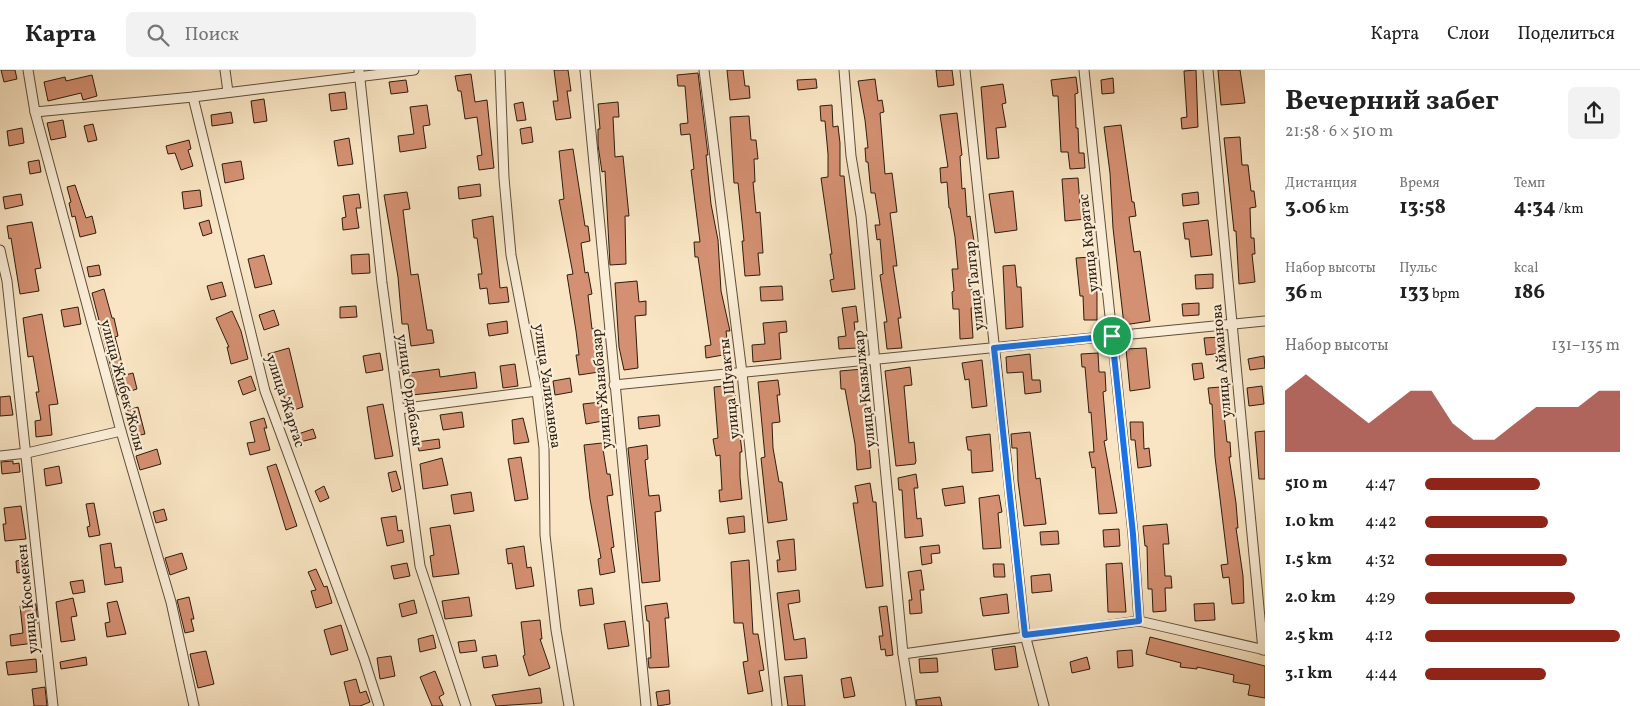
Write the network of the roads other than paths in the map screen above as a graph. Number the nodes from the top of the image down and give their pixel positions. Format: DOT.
graph roads {
  1 [pos="28,70"];
  2 [pos="225,70"];
  3 [pos="414,70"];
  4 [pos="500,70"];
  5 [pos="585,70"];
  6 [pos="704,70"];
  7 [pos="844,70"];
  8 [pos="965,70"];
  9 [pos="1084,70"];
  10 [pos="1208,70"];
  11 [pos="360,73"];
  12 [pos="228,92"];
  13 [pos="193,97"];
  14 [pos="35,112"];
  15 [pos="0,250"];
  16 [pos="1265,321"];
  17 [pos="1232,324"];
  18 [pos="1112,336"];
  19 [pos="994,348"];
  20 [pos="876,359"];
  21 [pos="742,373"];
  22 [pos="614,385"];
  23 [pos="537,391"];
  24 [pos="399,409"];
  25 [pos="121,431"];
  26 [pos="27,453"];
  27 [pos="0,456"];
  28 [pos="1139,621"];
  29 [pos="1025,635"];
  30 [pos="1264,650"];
  31 [pos="903,654"];
  32 [pos="53,706"];
  33 [pos="194,706"];
  34 [pos="379,706"];
  35 [pos="466,706"];
  36 [pos="569,706"];
  37 [pos="646,706"];
  38 [pos="778,706"];
  39 [pos="911,706"];
  40 [pos="1044,706"];
  1 -- 14 [label="street, улица Жибек Жолы"];
  2 -- 12 [label="street"];
  3 -- 11 [label="street"];
  4 -- 23 [label="street, улица Уалиханова"];
  5 -- 22 [label="street, улица Жанабазар"];
  6 -- 21 [label="street, улица Шуакты"];
  7 -- 20 [label="street, улица Кызылжар"];
  8 -- 19 [label="street, улица Талгар"];
  9 -- 18 [label="street, улица Каратас"];
  10 -- 17 [label="street, улица Айманова"];
  11 -- 12 [label="street"];
  11 -- 24 [label="street, улица Ордабасы"];
  12 -- 13 [label="street"];
  13 -- 14 [label="street"];
  13 -- 34 [label="street, улица Жартас"];
  14 -- 25 [label="street, улица Жибек Жолы"];
  15 -- 26 [label="street, улица Космекен"];
  16 -- 17 [label="street"];
  17 -- 18 [label="street"];
  17 -- 30 [label="street, улица Айманова"];
  18 -- 19 [label="street"];
  18 -- 28 [label="street, улица Каратас"];
  19 -- 20 [label="street"];
  19 -- 29 [label="street, улица Талгар"];
  20 -- 21 [label="street"];
  20 -- 31 [label="street, улица Кызылжар"];
  21 -- 22 [label="street"];
  21 -- 38 [label="street, улица Шуакты"];
  22 -- 37 [label="street, улица Жанабазар"];
  23 -- 24 [label="street"];
  23 -- 36 [label="street, улица Уалиханова"];
  24 -- 35 [label="street, улица Ордабасы"];
  25 -- 26 [label="street"];
  25 -- 33 [label="street, улица Жибек Жолы"];
  26 -- 27 [label="street"];
  26 -- 32 [label="street, улица Космекен"];
  28 -- 29 [label="street"];
  28 -- 30 [label="street"];
  29 -- 31 [label="street"];
  29 -- 40 [label="street, улица Талгар"];
  31 -- 39 [label="street, улица Кызылжар"];
}
